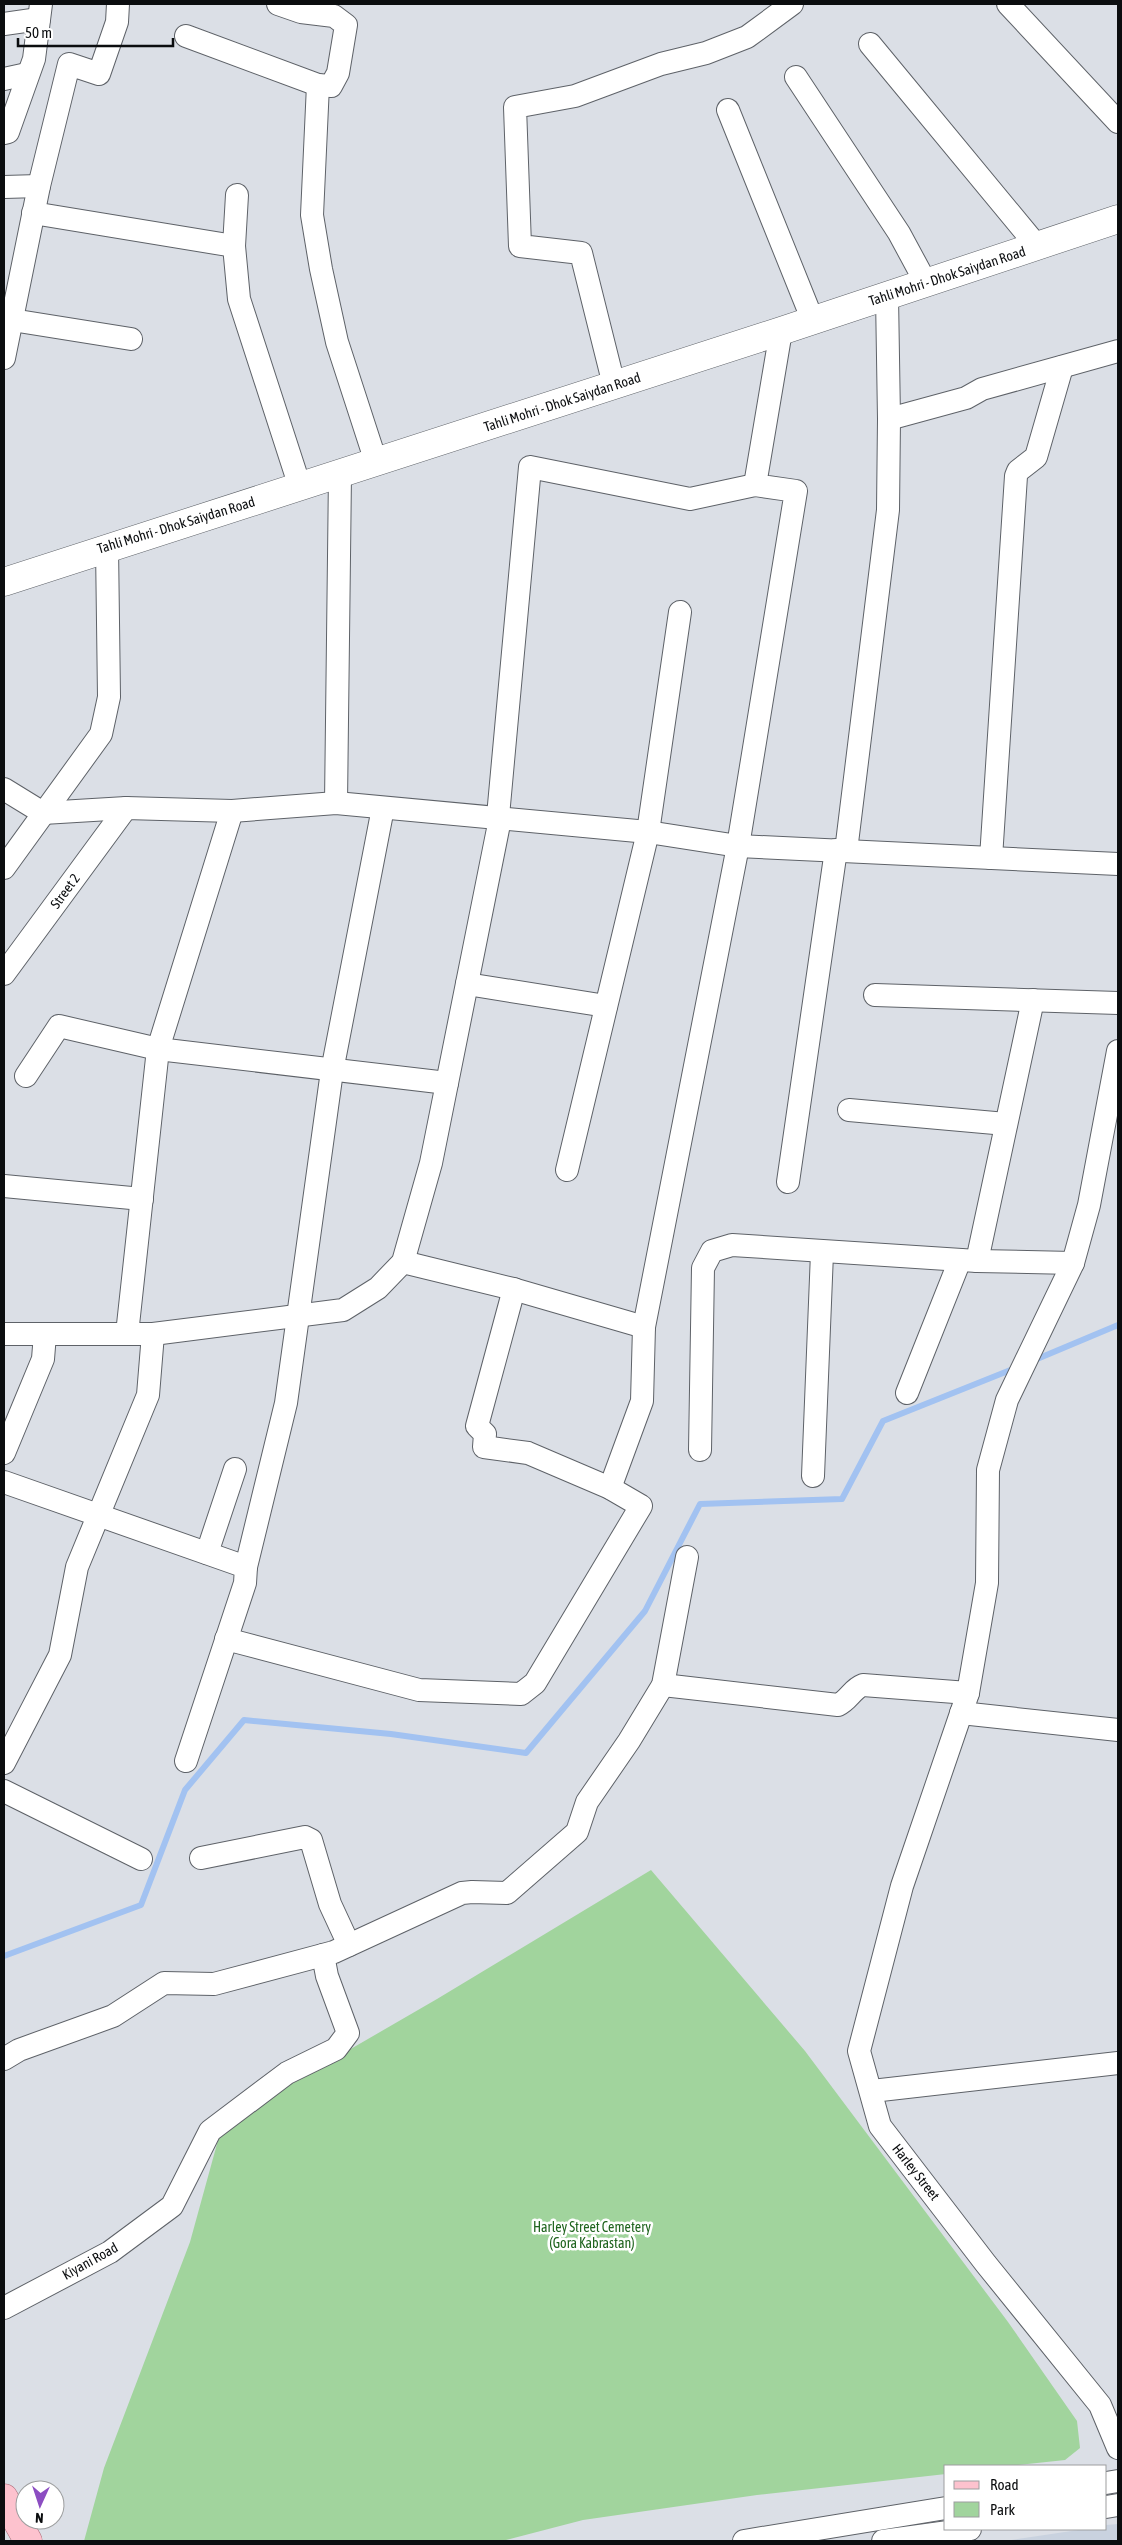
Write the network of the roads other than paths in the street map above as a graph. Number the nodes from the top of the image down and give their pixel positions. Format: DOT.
graph roads {
  1 [pos="118,4"];
  2 [pos="278,4"];
  3 [pos="792,4"];
  4 [pos="1008,4"];
  5 [pos="40,11"];
  6 [pos="4,24"];
  7 [pos="186,36"];
  8 [pos="870,44"];
  9 [pos="27,74"];
  10 [pos="796,77"];
  11 [pos="4,79"];
  12 [pos="318,85"];
  13 [pos="728,110"];
  14 [pos="1118,122"];
  15 [pos="4,133"];
  16 [pos="39,186"];
  17 [pos="4,187"];
  18 [pos="237,195"];
  19 [pos="33,213"];
  20 [pos="1118,219"];
  21 [pos="234,246"];
  22 [pos="1037,246"];
  23 [pos="926,283"];
  24 [pos="887,296"];
  25 [pos="12,320"];
  26 [pos="813,321"];
  27 [pos="781,331"];
  28 [pos="131,338"];
  29 [pos="1118,351"];
  30 [pos="4,358"];
  31 [pos="1062,367"];
  32 [pos="614,386"];
  33 [pos="890,419"];
  34 [pos="376,462"];
  35 [pos="340,474"];
  36 [pos="754,485"];
  37 [pos="300,486"];
  38 [pos="107,547"];
  39 [pos="4,582"];
  40 [pos="680,612"];
  41 [pos="4,789"];
  42 [pos="336,803"];
  43 [pos="126,808"];
  44 [pos="383,808"];
  45 [pos="232,811"];
  46 [pos="43,813"];
  47 [pos="500,819"];
  48 [pos="648,832"];
  49 [pos="738,846"];
  50 [pos="841,851"];
  51 [pos="991,858"];
  52 [pos="1118,864"];
  53 [pos="4,868"];
  54 [pos="4,974"];
  55 [pos="467,984"];
  56 [pos="875,995"];
  57 [pos="1032,1000"];
  58 [pos="1118,1003"];
  59 [pos="606,1006"];
  60 [pos="158,1049"];
  61 [pos="1118,1051"];
  62 [pos="332,1071"];
  63 [pos="26,1076"];
  64 [pos="447,1083"];
  65 [pos="849,1110"];
  66 [pos="1006,1124"];
  67 [pos="567,1170"];
  68 [pos="788,1182"];
  69 [pos="4,1186"];
  70 [pos="142,1199"];
  71 [pos="822,1253"];
  72 [pos="969,1260"];
  73 [pos="403,1262"];
  74 [pos="1073,1263"];
  75 [pos="514,1289"];
  76 [pos="298,1315"];
  77 [pos="644,1327"];
  78 [pos="4,1334"];
  79 [pos="45,1334"];
  80 [pos="127,1334"];
  81 [pos="153,1334"];
  82 [pos="907,1393"];
  83 [pos="700,1450"];
  84 [pos="4,1453"];
  85 [pos="235,1469"];
  86 [pos="813,1476"];
  87 [pos="4,1482"];
  88 [pos="610,1488"];
  89 [pos="98,1516"];
  90 [pos="207,1553"];
  91 [pos="687,1557"];
  92 [pos="246,1567"];
  93 [pos="226,1639"];
  94 [pos="663,1685"];
  95 [pos="964,1703"];
  96 [pos="1118,1730"];
  97 [pos="186,1761"];
  98 [pos="4,1764"];
  99 [pos="4,1791"];
  100 [pos="202,1858"];
  101 [pos="141,1859"];
  102 [pos="349,1945"];
  103 [pos="323,1954"];
  104 [pos="4,2059"];
  105 [pos="1118,2063"];
  106 [pos="872,2091"];
  107 [pos="4,2308"];
  108 [pos="1118,2448"];
  109 [pos="4,2498"];
  110 [pos="944,2508"];
  111 [pos="963,2530"];
  112 [pos="28,2541"];
  113 [pos="744,2541"];
  114 [pos="883,2541"];
  1 -- 16 [label="street"];
  2 -- 12 [label="street"];
  3 -- 32 [label="street"];
  4 -- 14 [label="street"];
  5 -- 6 [label="street"];
  5 -- 9 [label="street"];
  7 -- 12 [label="street"];
  8 -- 22 [label="street"];
  9 -- 11 [label="street"];
  9 -- 15 [label="street"];
  10 -- 23 [label="street"];
  12 -- 34 [label="street"];
  13 -- 26 [label="street"];
  16 -- 17 [label="street"];
  16 -- 19 [label="street"];
  18 -- 21 [label="street"];
  19 -- 21 [label="street"];
  19 -- 25 [label="street"];
  20 -- 22 [label="street, Tahli Mohri - Dhok Saiydan Road"];
  21 -- 37 [label="street"];
  22 -- 23 [label="street, Tahli Mohri - Dhok Saiydan Road"];
  23 -- 24 [label="street, Tahli Mohri - Dhok Saiydan Road"];
  24 -- 26 [label="street, Tahli Mohri - Dhok Saiydan Road"];
  24 -- 33 [label="street"];
  25 -- 28 [label="street"];
  25 -- 30 [label="street"];
  26 -- 27 [label="street, Tahli Mohri - Dhok Saiydan Road"];
  27 -- 32 [label="street, Tahli Mohri - Dhok Saiydan Road"];
  27 -- 36 [label="street"];
  29 -- 31 [label="street"];
  31 -- 33 [label="street"];
  31 -- 51 [label="street"];
  32 -- 34 [label="street, Tahli Mohri - Dhok Saiydan Road"];
  33 -- 50 [label="street"];
  34 -- 35 [label="street, Tahli Mohri - Dhok Saiydan Road"];
  35 -- 37 [label="street, Tahli Mohri - Dhok Saiydan Road"];
  35 -- 42 [label="street"];
  36 -- 47 [label="street"];
  36 -- 49 [label="street"];
  37 -- 38 [label="street, Tahli Mohri - Dhok Saiydan Road"];
  38 -- 39 [label="street, Tahli Mohri - Dhok Saiydan Road"];
  38 -- 46 [label="street"];
  40 -- 48 [label="street"];
  41 -- 46 [label="street"];
  42 -- 44 [label="street"];
  42 -- 45 [label="street"];
  43 -- 45 [label="street"];
  43 -- 46 [label="street"];
  43 -- 54 [label="street, Street 2"];
  44 -- 47 [label="street"];
  44 -- 62 [label="street"];
  45 -- 60 [label="street"];
  46 -- 53 [label="street"];
  47 -- 48 [label="street"];
  47 -- 55 [label="street"];
  48 -- 49 [label="street"];
  48 -- 59 [label="street"];
  49 -- 50 [label="street"];
  49 -- 77 [label="street"];
  50 -- 51 [label="street"];
  50 -- 68 [label="street"];
  51 -- 52 [label="street"];
  55 -- 59 [label="street"];
  55 -- 64 [label="street"];
  56 -- 57 [label="street"];
  57 -- 58 [label="street"];
  57 -- 66 [label="street"];
  59 -- 67 [label="street"];
  60 -- 62 [label="street"];
  60 -- 63 [label="street"];
  60 -- 70 [label="street"];
  61 -- 74 [label="street, Harley Street"];
  62 -- 64 [label="street"];
  62 -- 76 [label="street"];
  64 -- 73 [label="street"];
  65 -- 66 [label="street"];
  66 -- 72 [label="street"];
  69 -- 70 [label="street"];
  70 -- 80 [label="street"];
  71 -- 72 [label="street"];
  71 -- 83 [label="street"];
  71 -- 86 [label="street"];
  72 -- 74 [label="street"];
  72 -- 82 [label="street"];
  73 -- 75 [label="street"];
  73 -- 76 [label="street"];
  74 -- 95 [label="street, Harley Street"];
  75 -- 77 [label="street"];
  75 -- 88 [label="street"];
  76 -- 81 [label="street"];
  76 -- 92 [label="street"];
  77 -- 88 [label="street"];
  78 -- 79 [label="street"];
  79 -- 80 [label="street"];
  79 -- 84 [label="street"];
  80 -- 81 [label="street"];
  81 -- 89 [label="street"];
  85 -- 90 [label="street"];
  87 -- 89 [label="street"];
  88 -- 93 [label="street"];
  89 -- 90 [label="street"];
  89 -- 98 [label="street"];
  90 -- 92 [label="street"];
  91 -- 94 [label="street"];
  92 -- 93 [label="street"];
  93 -- 97 [label="street"];
  94 -- 95 [label="street"];
  94 -- 102 [label="street"];
  95 -- 96 [label="street"];
  95 -- 106 [label="street, Harley Street"];
  99 -- 101 [label="street"];
  100 -- 102 [label="street"];
  102 -- 103 [label="street"];
  103 -- 104 [label="street"];
  103 -- 107 [label="street, Kiyani Road"];
  105 -- 106 [label="street"];
  106 -- 108 [label="street, Harley Street"];
  109 -- 112 [label="main road"];
  110 -- 113 [label="street"];
  111 -- 114 [label="street"];
}
